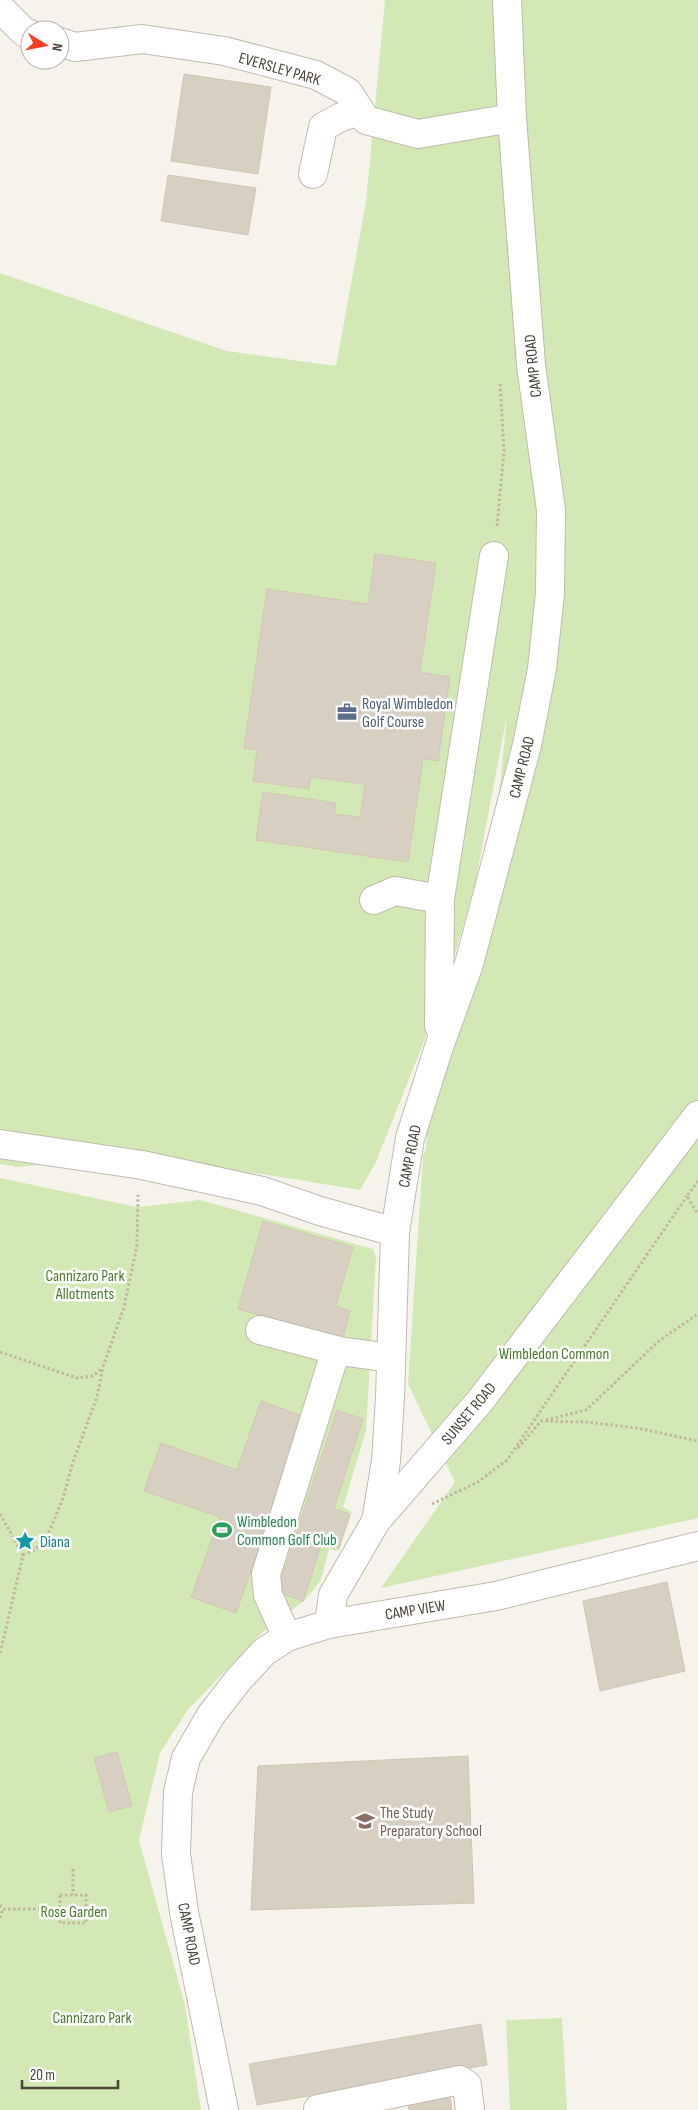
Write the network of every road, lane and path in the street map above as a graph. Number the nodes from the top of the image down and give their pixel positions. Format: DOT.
graph roads {
  1 [pos="507,0"];
  2 [pos="0,8"];
  3 [pos="20,28"];
  4 [pos="70,45"];
  5 [pos="360,111"];
  6 [pos="512,118"];
  7 [pos="313,174"];
  8 [pos="494,556"];
  9 [pos="440,899"];
  10 [pos="374,900"];
  11 [pos="438,1048"];
  12 [pos="698,1115"];
  13 [pos="0,1144"];
  14 [pos="142,1165"];
  15 [pos="698,1181"];
  16 [pos="687,1196"];
  17 [pos="698,1214"];
  18 [pos="395,1232"];
  19 [pos="698,1314"];
  20 [pos="260,1330"];
  21 [pos="336,1350"];
  22 [pos="0,1352"];
  23 [pos="391,1358"];
  24 [pos="103,1367"];
  25 [pos="541,1422"];
  26 [pos="698,1441"];
  27 [pos="507,1460"];
  28 [pos="0,1514"];
  29 [pos="380,1516"];
  30 [pos="698,1546"];
  31 [pos="22,1555"];
  32 [pos="329,1624"];
  33 [pos="287,1637"];
  34 [pos="0,1654"];
  35 [pos="186,1758"];
  36 [pos="73,1869"];
  37 [pos="73,1895"];
  38 [pos="0,1905"];
  39 [pos="60,1909"];
  40 [pos="3,1910"];
  41 [pos="0,1918"];
  42 [pos="318,2109"];
  43 [pos="224,2110"];
  44 [pos="470,2110"];
  1 -- 6 [label="street, CAMP ROAD"];
  2 -- 3 [label="street"];
  4 -- 5 [label="street, EVERSLEY PARK"];
  5 -- 6 [label="street, EVERSLEY PARK"];
  5 -- 7 [label="street"];
  6 -- 11 [label="street, CAMP ROAD"];
  8 -- 9 [label="street"];
  9 -- 10 [label="street"];
  9 -- 11 [label="street"];
  11 -- 18 [label="street, CAMP ROAD"];
  12 -- 29 [label="street, SUNSET ROAD"];
  13 -- 14 [label="street"];
  14 -- 18 [label="street"];
  14 -- 24 [label="path"];
  15 -- 16 [label="path"];
  16 -- 17 [label="path"];
  16 -- 27 [label="path"];
  18 -- 23 [label="street, CAMP ROAD"];
  19 -- 25 [label="path"];
  20 -- 21 [label="street"];
  21 -- 23 [label="street"];
  21 -- 33 [label="street"];
  22 -- 24 [label="path"];
  23 -- 29 [label="street, CAMP ROAD"];
  24 -- 31 [label="path"];
  25 -- 26 [label="path"];
  25 -- 27 [label="path"];
  27 -- 29 [label="path"];
  28 -- 31 [label="path"];
  29 -- 32 [label="street, SUNSET ROAD"];
  30 -- 32 [label="street, CAMP VIEW"];
  31 -- 34 [label="path"];
  32 -- 33 [label="street, CAMP VIEW"];
  33 -- 35 [label="street, CAMP VIEW"];
  35 -- 43 [label="street, CAMP ROAD"];
  36 -- 37 [label="path"];
  37 -- 39 [label="path"];
  37 -- 39 [label="path"];
  38 -- 40 [label="path"];
  39 -- 40 [label="path"];
  40 -- 41 [label="path"];
  42 -- 44 [label="street"];
}
